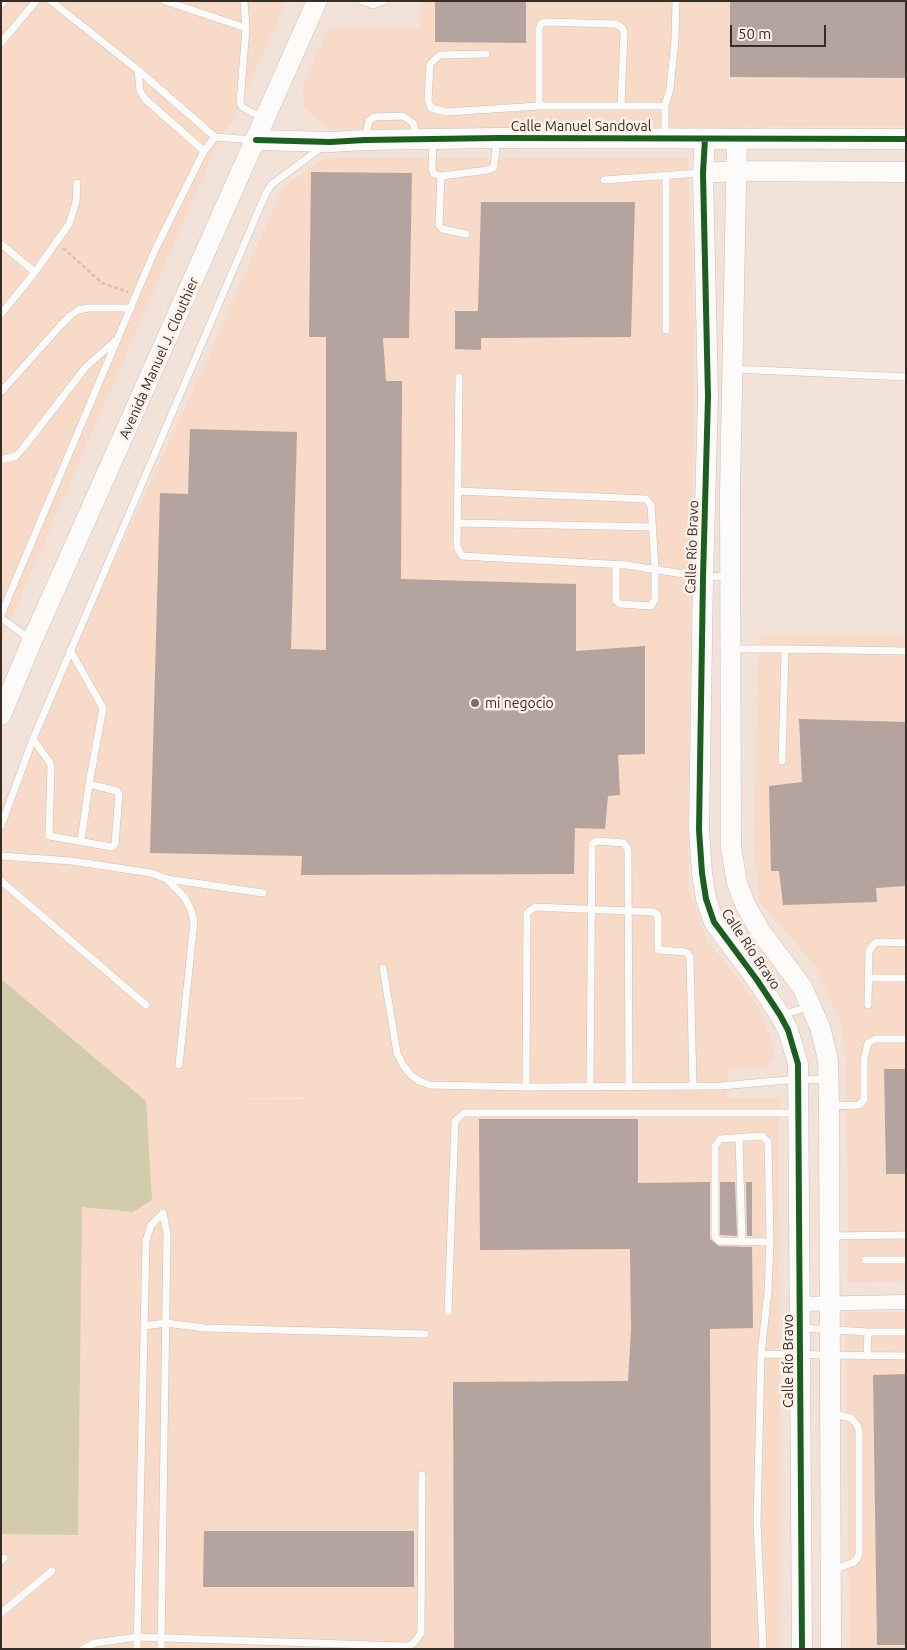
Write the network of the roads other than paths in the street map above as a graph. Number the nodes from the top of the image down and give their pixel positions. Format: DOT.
graph roads {
  1 [pos="4,1"];
  2 [pos="36,1"];
  3 [pos="51,1"];
  4 [pos="165,1"];
  5 [pos="244,1"];
  6 [pos="317,1"];
  7 [pos="362,1"];
  8 [pos="384,1"];
  9 [pos="676,1"];
  10 [pos="1,5"];
  11 [pos="246,28"];
  12 [pos="1,43"];
  13 [pos="486,54"];
  14 [pos="138,70"];
  15 [pos="539,106"];
  16 [pos="621,106"];
  17 [pos="665,106"];
  18 [pos="264,118"];
  19 [pos="215,137"];
  20 [pos="497,138"];
  21 [pos="665,138"];
  22 [pos="425,139"];
  23 [pos="705,139"];
  24 [pos="737,139"];
  25 [pos="906,139"];
  26 [pos="256,140"];
  27 [pos="330,142"];
  28 [pos="204,151"];
  29 [pos="736,171"];
  30 [pos="906,172"];
  31 [pos="703,173"];
  32 [pos="441,176"];
  33 [pos="666,176"];
  34 [pos="604,180"];
  35 [pos="77,183"];
  36 [pos="466,234"];
  37 [pos="1,244"];
  38 [pos="35,272"];
  39 [pos="131,308"];
  40 [pos="1,314"];
  41 [pos="666,330"];
  42 [pos="117,339"];
  43 [pos="732,369"];
  44 [pos="458,377"];
  45 [pos="906,377"];
  46 [pos="1,392"];
  47 [pos="1,460"];
  48 [pos="458,490"];
  49 [pos="706,491"];
  50 [pos="730,491"];
  51 [pos="458,523"];
  52 [pos="652,528"];
  53 [pos="616,565"];
  54 [pos="655,569"];
  55 [pos="730,576"];
  56 [pos="703,577"];
  57 [pos="1,616"];
  58 [pos="32,641"];
  59 [pos="730,648"];
  60 [pos="786,649"];
  61 [pos="70,650"];
  62 [pos="906,651"];
  63 [pos="1,715"];
  64 [pos="33,739"];
  65 [pos="782,761"];
  66 [pos="89,784"];
  67 [pos="1,826"];
  68 [pos="81,841"];
  69 [pos="1,856"];
  70 [pos="167,879"];
  71 [pos="1,881"];
  72 [pos="263,893"];
  73 [pos="591,910"];
  74 [pos="629,912"];
  75 [pos="906,943"];
  76 [pos="383,968"];
  77 [pos="868,978"];
  78 [pos="906,978"];
  79 [pos="146,1005"];
  80 [pos="868,1005"];
  81 [pos="811,1006"];
  82 [pos="780,1015"];
  83 [pos="906,1039"];
  84 [pos="179,1065"];
  85 [pos="799,1079"];
  86 [pos="829,1080"];
  87 [pos="693,1086"];
  88 [pos="526,1087"];
  89 [pos="590,1087"];
  90 [pos="629,1087"];
  91 [pos="829,1106"];
  92 [pos="799,1113"];
  93 [pos="738,1138"];
  94 [pos="906,1235"];
  95 [pos="830,1236"];
  96 [pos="742,1242"];
  97 [pos="770,1242"];
  98 [pos="865,1260"];
  99 [pos="906,1260"];
  100 [pos="906,1302"];
  101 [pos="830,1303"];
  102 [pos="800,1304"];
  103 [pos="448,1312"];
  104 [pos="166,1324"];
  105 [pos="144,1326"];
  106 [pos="800,1328"];
  107 [pos="830,1329"];
  108 [pos="868,1332"];
  109 [pos="906,1332"];
  110 [pos="425,1334"];
  111 [pos="761,1354"];
  112 [pos="800,1354"];
  113 [pos="830,1356"];
  114 [pos="867,1356"];
  115 [pos="906,1356"];
  116 [pos="830,1414"];
  117 [pos="422,1474"];
  118 [pos="52,1571"];
  119 [pos="831,1571"];
  120 [pos="1,1613"];
  121 [pos="137,1637"];
  122 [pos="162,1638"];
  123 [pos="83,1649"];
  124 [pos="137,1649"];
  125 [pos="161,1649"];
  126 [pos="763,1649"];
  127 [pos="802,1649"];
  128 [pos="831,1649"];
  1 -- 10 [label="lane"];
  2 -- 12 [label="lane"];
  3 -- 14 [label="lane"];
  4 -- 11 [label="lane"];
  5 -- 11 [label="lane"];
  6 -- 18 [label="street, Avenida Manuel J. Clouthier"];
  7 -- 8 [label="lane"];
  9 -- 17 [label="lane"];
  11 -- 18 [label="lane"];
  13 -- 15 [label="lane"];
  14 -- 19 [label="lane"];
  14 -- 28 [label="lane"];
  15 -- 16 [label="lane"];
  15 -- 16 [label="lane"];
  16 -- 17 [label="lane"];
  17 -- 21 [label="lane"];
  18 -- 26 [label="street, Avenida Manuel J. Clouthier"];
  19 -- 26 [label="lane"];
  19 -- 28 [label="lane"];
  20 -- 21 [label="street, Calle Manuel Sandoval"];
  20 -- 22 [label="street, Calle Manuel Sandoval"];
  20 -- 32 [label="lane"];
  21 -- 23 [label="street, Calle Manuel Sandoval"];
  22 -- 27 [label="street, Calle Manuel Sandoval"];
  22 -- 32 [label="lane"];
  23 -- 24 [label="street, Calle Manuel Sandoval"];
  23 -- 31 [label="street, Calle Río Bravo"];
  24 -- 25 [label="street, Calle Manuel Sandoval"];
  24 -- 29 [label="street, Calle Río Bravo"];
  26 -- 27 [label="street, Calle Manuel Sandoval"];
  26 -- 58 [label="street, Avenida Manuel J. Clouthier"];
  27 -- 61 [label="lane"];
  28 -- 39 [label="lane"];
  29 -- 30 [label="street"];
  29 -- 31 [label="street"];
  29 -- 43 [label="street, Calle Río Bravo"];
  31 -- 33 [label="lane"];
  31 -- 49 [label="street, Calle Río Bravo"];
  32 -- 36 [label="lane"];
  33 -- 34 [label="lane"];
  33 -- 41 [label="lane"];
  35 -- 38 [label="lane"];
  37 -- 38 [label="lane"];
  38 -- 40 [label="lane"];
  39 -- 42 [label="lane"];
  39 -- 46 [label="lane"];
  42 -- 47 [label="lane"];
  42 -- 57 [label="lane"];
  43 -- 45 [label="lane"];
  43 -- 50 [label="street, Calle Río Bravo"];
  44 -- 48 [label="lane"];
  48 -- 51 [label="lane"];
  48 -- 52 [label="lane"];
  49 -- 50 [label="street"];
  49 -- 56 [label="street, Calle Río Bravo"];
  50 -- 55 [label="street, Calle Río Bravo"];
  51 -- 52 [label="lane"];
  51 -- 53 [label="lane"];
  52 -- 54 [label="lane"];
  53 -- 54 [label="lane"];
  53 -- 54 [label="lane"];
  54 -- 56 [label="lane"];
  55 -- 56 [label="lane"];
  55 -- 59 [label="street, Calle Río Bravo"];
  56 -- 82 [label="street, Calle Río Bravo"];
  57 -- 58 [label="lane"];
  58 -- 63 [label="street, Avenida Manuel J. Clouthier"];
  59 -- 60 [label="lane"];
  59 -- 81 [label="street, Calle Río Bravo"];
  60 -- 62 [label="lane"];
  60 -- 65 [label="lane"];
  61 -- 64 [label="lane"];
  61 -- 66 [label="lane"];
  64 -- 67 [label="lane"];
  64 -- 68 [label="lane"];
  66 -- 68 [label="lane"];
  66 -- 68 [label="lane"];
  69 -- 70 [label="lane"];
  70 -- 72 [label="lane"];
  70 -- 84 [label="lane"];
  71 -- 79 [label="lane"];
  73 -- 74 [label="lane"];
  73 -- 74 [label="lane"];
  73 -- 88 [label="lane"];
  73 -- 89 [label="lane"];
  74 -- 87 [label="lane"];
  74 -- 90 [label="lane"];
  75 -- 77 [label="lane"];
  76 -- 88 [label="lane"];
  77 -- 78 [label="lane"];
  77 -- 80 [label="lane"];
  81 -- 82 [label="lane"];
  81 -- 86 [label="street, Calle Río Bravo"];
  82 -- 85 [label="street, Calle Río Bravo"];
  83 -- 91 [label="lane"];
  85 -- 86 [label="lane"];
  85 -- 87 [label="lane"];
  85 -- 92 [label="street, Calle Río Bravo"];
  86 -- 91 [label="street, Calle Río Bravo"];
  87 -- 90 [label="lane"];
  88 -- 89 [label="lane"];
  89 -- 90 [label="lane"];
  91 -- 95 [label="street, Calle Río Bravo"];
  92 -- 102 [label="street, Calle Río Bravo"];
  92 -- 103 [label="lane"];
  93 -- 96 [label="lane"];
  93 -- 96 [label="lane"];
  93 -- 97 [label="lane"];
  94 -- 95 [label="lane"];
  95 -- 101 [label="street, Calle Río Bravo"];
  96 -- 97 [label="lane"];
  97 -- 111 [label="lane"];
  98 -- 99 [label="lane"];
  100 -- 101 [label="street"];
  101 -- 102 [label="street"];
  101 -- 107 [label="street, Calle Río Bravo"];
  102 -- 106 [label="street, Calle Río Bravo"];
  104 -- 105 [label="lane"];
  104 -- 105 [label="lane"];
  104 -- 110 [label="lane"];
  104 -- 122 [label="lane"];
  105 -- 121 [label="lane"];
  106 -- 107 [label="lane"];
  106 -- 112 [label="street, Calle Río Bravo"];
  107 -- 108 [label="lane"];
  107 -- 113 [label="street, Calle Río Bravo"];
  108 -- 109 [label="lane"];
  108 -- 114 [label="lane"];
  111 -- 112 [label="lane"];
  111 -- 126 [label="lane"];
  112 -- 113 [label="lane"];
  112 -- 127 [label="street, Calle Río Bravo"];
  113 -- 114 [label="lane"];
  113 -- 116 [label="street, Calle Río Bravo"];
  114 -- 115 [label="lane"];
  116 -- 119 [label="street, Calle Río Bravo"];
  116 -- 119 [label="lane"];
  117 -- 122 [label="lane"];
  118 -- 120 [label="lane"];
  119 -- 128 [label="street, Calle Río Bravo"];
  121 -- 122 [label="lane"];
  121 -- 123 [label="lane"];
  121 -- 124 [label="lane"];
  122 -- 125 [label="lane"];
}
